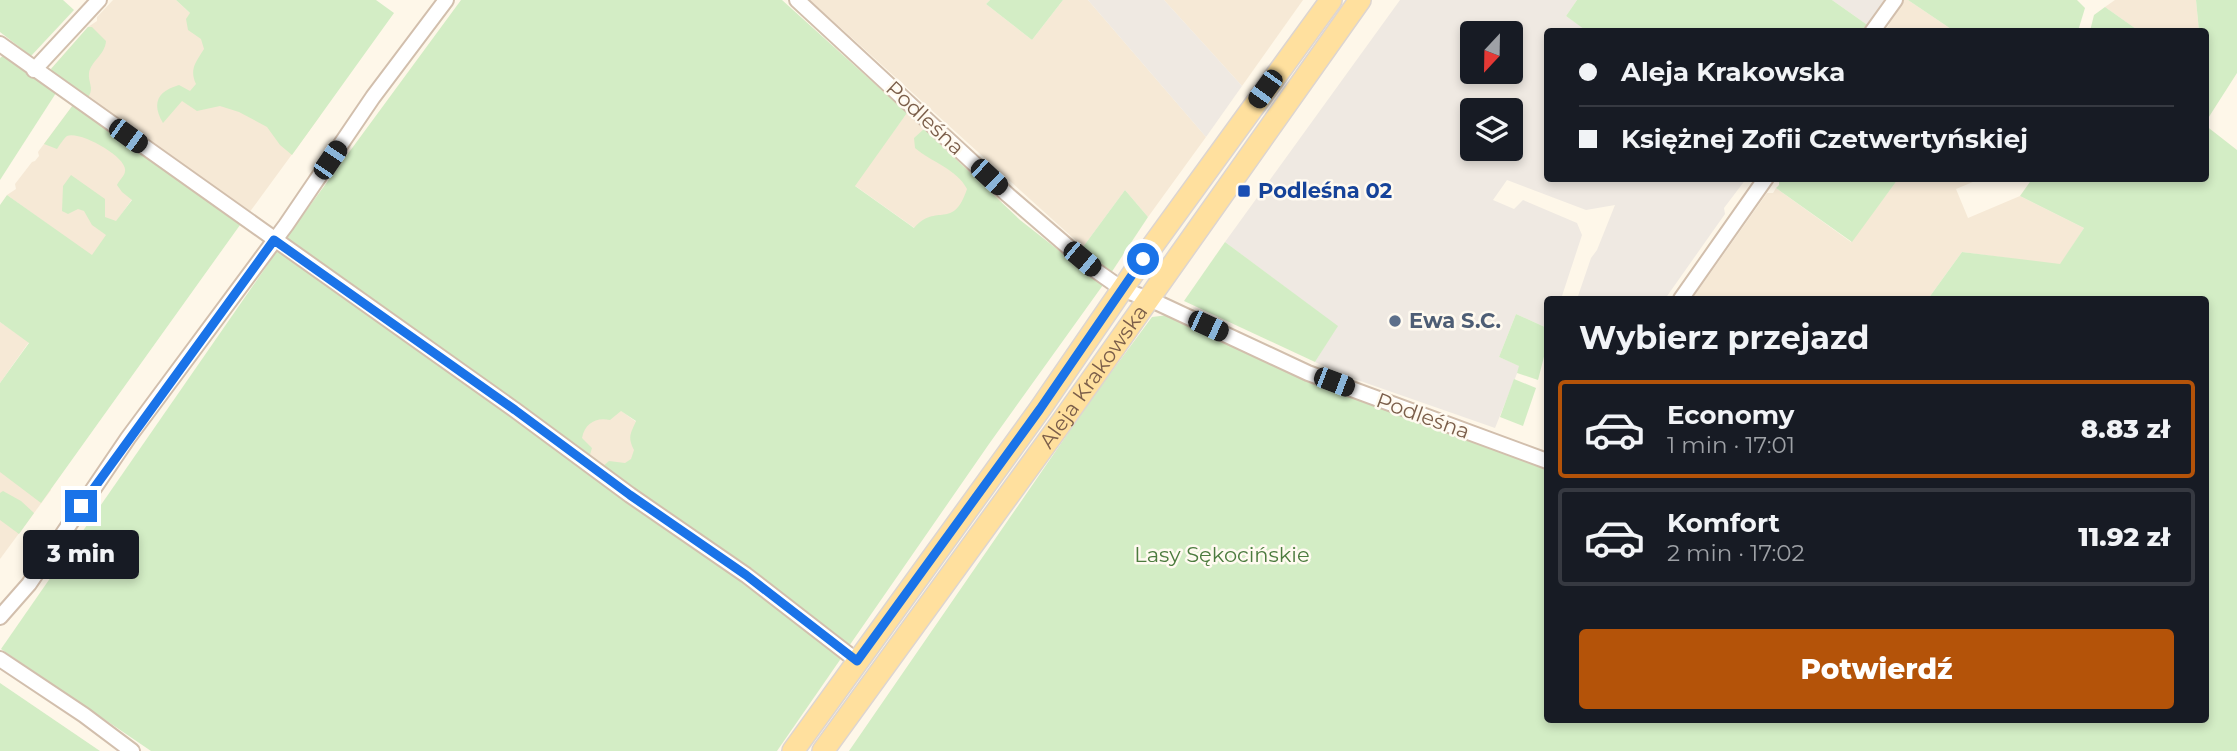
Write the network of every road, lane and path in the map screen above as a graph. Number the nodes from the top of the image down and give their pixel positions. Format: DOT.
graph roads {
  1 [pos="99,0"];
  2 [pos="446,0"];
  3 [pos="797,0"];
  4 [pos="1331,0"];
  5 [pos="1360,0"];
  6 [pos="1895,0"];
  7 [pos="1875,28"];
  8 [pos="1,47"];
  9 [pos="34,69"];
  10 [pos="1763,182"];
  11 [pos="274,240"];
  12 [pos="1122,289"];
  13 [pos="1683,296"];
  14 [pos="1150,299"];
  15 [pos="1544,460"];
  16 [pos="0,617"];
  17 [pos="0,659"];
  18 [pos="857,661"];
  19 [pos="132,751"];
  20 [pos="793,751"];
  21 [pos="823,751"];
  1 -- 9 [label="street"];
  2 -- 11 [label="street"];
  3 -- 12 [label="street, Podleśna"];
  4 -- 12 [label="main road, Aleja Krakowska"];
  5 -- 14 [label="main road, Aleja Krakowska"];
  6 -- 7 [label="street"];
  8 -- 9 [label="street"];
  9 -- 11 [label="street"];
  10 -- 13 [label="street"];
  11 -- 16 [label="street"];
  11 -- 18 [label="street"];
  12 -- 14 [label="street, Podleśna"];
  12 -- 18 [label="main road, Aleja Krakowska"];
  14 -- 15 [label="street, Podleśna"];
  14 -- 21 [label="main road, Aleja Krakowska"];
  17 -- 19 [label="street"];
  18 -- 20 [label="main road, Aleja Krakowska"];
}
